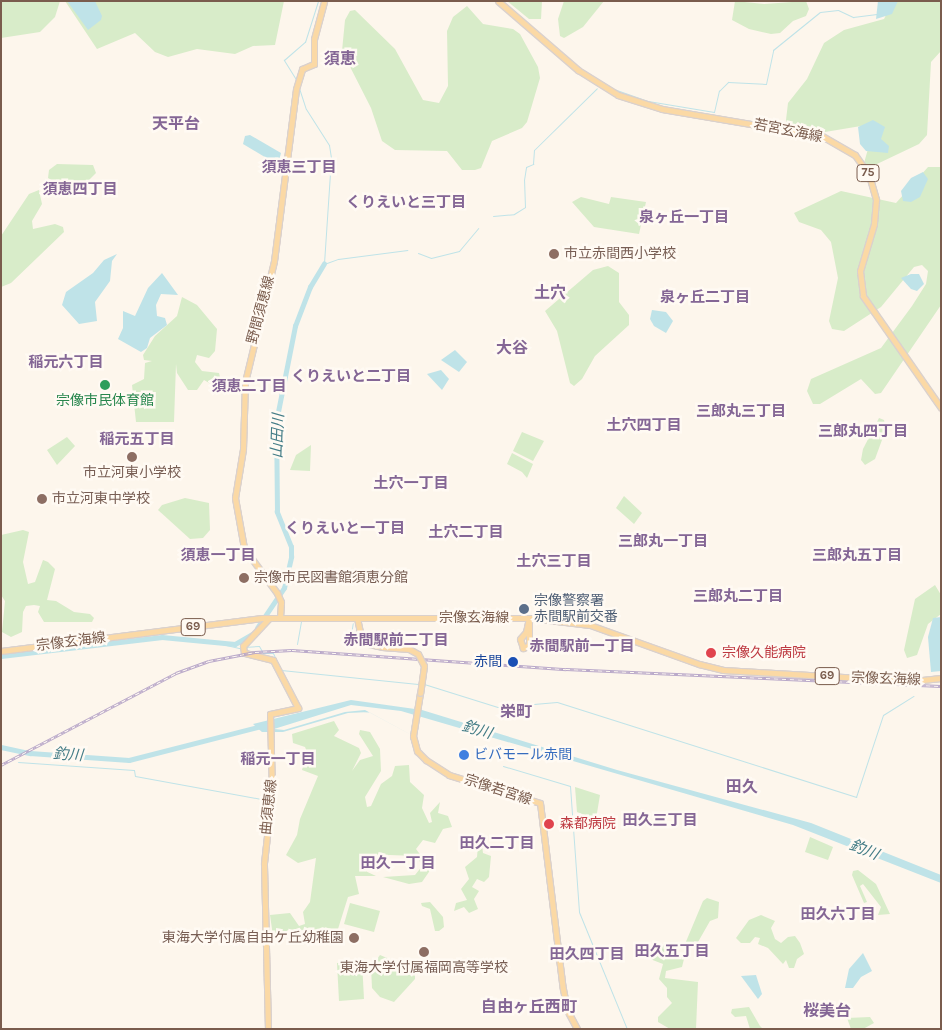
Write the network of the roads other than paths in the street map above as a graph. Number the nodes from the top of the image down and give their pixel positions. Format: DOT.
graph roads {
  1 [pos="324,1"];
  2 [pos="498,1"];
  3 [pos="941,408"];
  4 [pos="269,618"];
  5 [pos="280,618"];
  6 [pos="357,618"];
  7 [pos="528,618"];
  8 [pos="1,651"];
  9 [pos="941,678"];
  10 [pos="268,1029"];
  11 [pos="577,1029"];
  1 -- 5 [label="main road, 野間須恵線"];
  2 -- 3 [label="main road, 若宮玄海線 / 75"];
  4 -- 5 [label="main road, 宗像玄海線 / 69"];
  4 -- 8 [label="main road, 宗像玄海線 / 69"];
  4 -- 10 [label="main road, 曲須恵線"];
  5 -- 6 [label="main road, 宗像玄海線 / 69"];
  6 -- 7 [label="main road, 宗像玄海線 / 69"];
  6 -- 11 [label="main road, 宗像若宮線, bridge"];
  7 -- 7 [label="main road"];
  7 -- 9 [label="main road, 宗像玄海線 / 69"];
}
